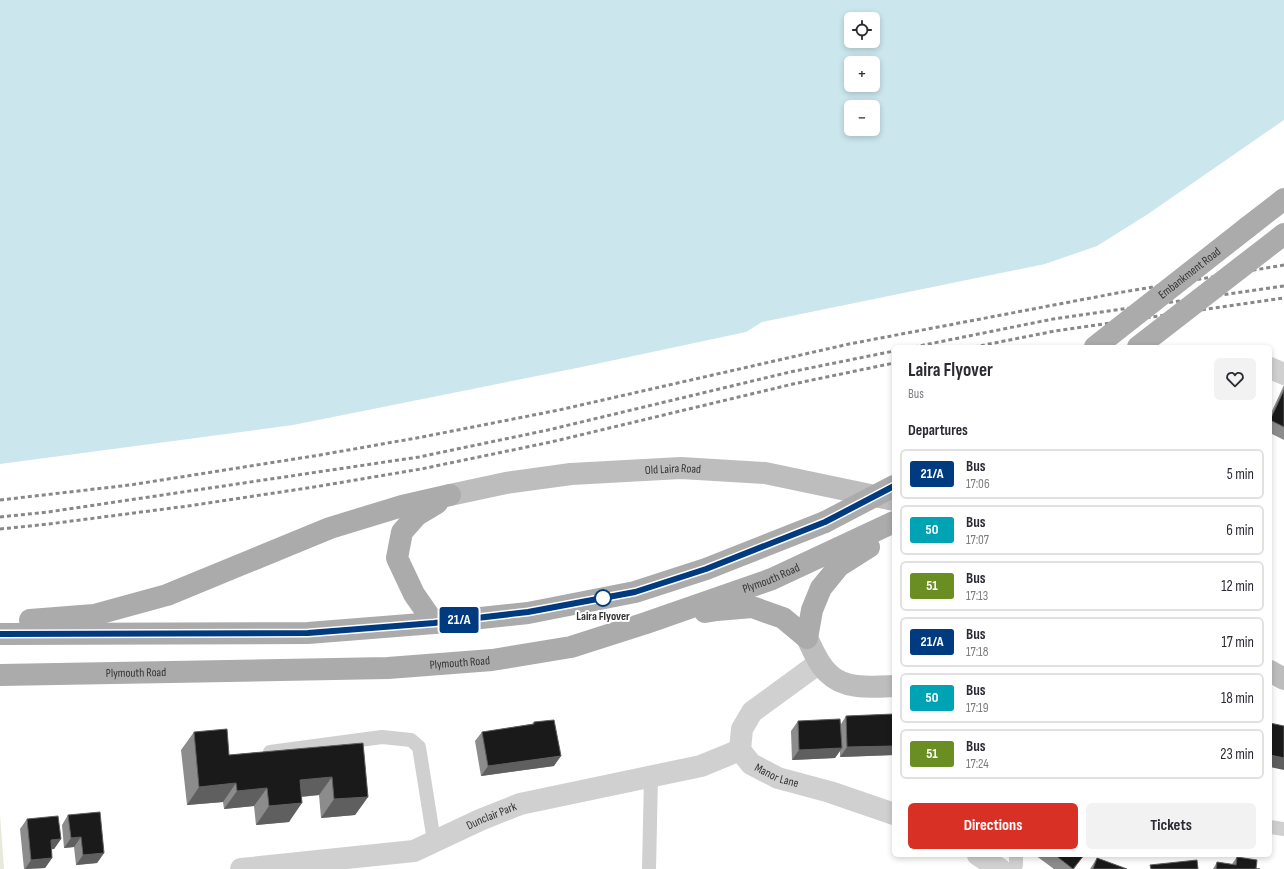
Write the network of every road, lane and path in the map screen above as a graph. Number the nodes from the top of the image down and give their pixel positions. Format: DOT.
graph roads {
  1 [pos="1284,199"];
  2 [pos="1284,234"];
  3 [pos="1098,345"];
  4 [pos="1141,345"];
  5 [pos="1272,369"];
  6 [pos="1284,374"];
  7 [pos="892,487"];
  8 [pos="450,495"];
  9 [pos="892,500"];
  10 [pos="892,523"];
  11 [pos="0,621"];
  12 [pos="434,623"];
  13 [pos="646,624"];
  14 [pos="0,634"];
  15 [pos="807,638"];
  16 [pos="819,663"];
  17 [pos="1272,673"];
  18 [pos="0,675"];
  19 [pos="1284,679"];
  20 [pos="1272,683"];
  21 [pos="1284,684"];
  22 [pos="892,686"];
  23 [pos="740,750"];
  24 [pos="259,753"];
  25 [pos="651,777"];
  26 [pos="892,813"];
  27 [pos="1272,826"];
  28 [pos="1284,829"];
  29 [pos="434,841"];
  30 [pos="981,857"];
  31 [pos="1016,857"];
  32 [pos="241,869"];
  33 [pos="650,869"];
  34 [pos="1000,869"];
  35 [pos="1012,869"];
  1 -- 3 [label="main road, Embankment Road, bridge"];
  2 -- 4 [label="main road, bridge"];
  5 -- 6 [label="street"];
  7 -- 12 [label="main road, bridge"];
  8 -- 9 [label="main road, Old Laira Road"];
  8 -- 11 [label="main road"];
  8 -- 12 [label="main road"];
  10 -- 13 [label="main road, Plymouth Road"];
  10 -- 15 [label="main road"];
  12 -- 14 [label="main road"];
  13 -- 15 [label="main road"];
  13 -- 18 [label="main road, Plymouth Road"];
  15 -- 16 [label="main road"];
  16 -- 22 [label="main road"];
  16 -- 23 [label="street"];
  17 -- 19 [label="main road"];
  20 -- 21 [label="main road"];
  23 -- 25 [label="street, Dunclair Park"];
  23 -- 26 [label="street, Manor Lane"];
  24 -- 29 [label="lane"];
  25 -- 29 [label="street, Dunclair Park"];
  25 -- 33 [label="lane"];
  27 -- 28 [label="lane"];
  29 -- 32 [label="street, Dunclair Park"];
  30 -- 34 [label="street"];
  31 -- 35 [label="lane"];
}
